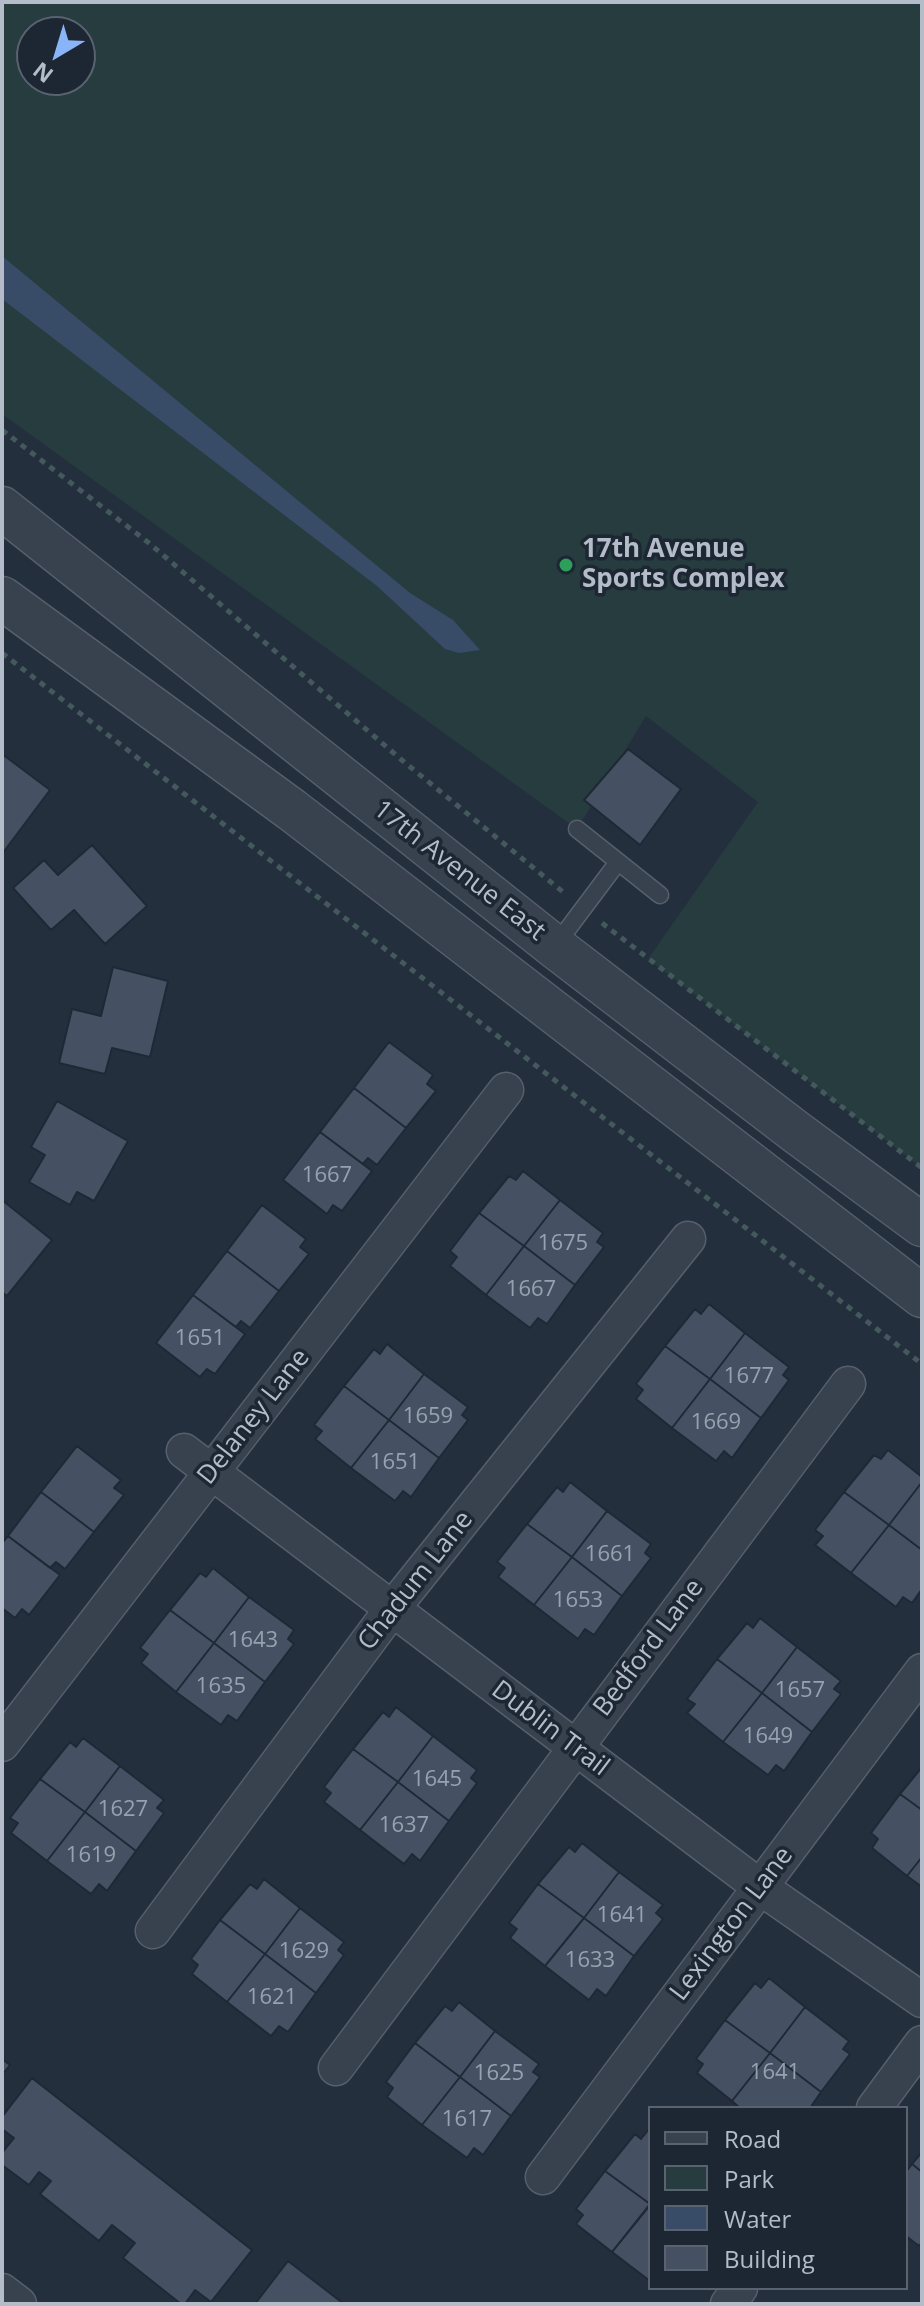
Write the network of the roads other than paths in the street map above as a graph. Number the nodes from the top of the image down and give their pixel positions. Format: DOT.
graph roads {
  1 [pos="2,508"];
  2 [pos="2,598"];
  3 [pos="577,829"];
  4 [pos="618,862"];
  5 [pos="660,895"];
  6 [pos="555,947"];
  7 [pos="506,1090"];
  8 [pos="922,1225"];
  9 [pos="688,1239"];
  10 [pos="922,1296"];
  11 [pos="848,1384"];
  12 [pos="184,1451"];
  13 [pos="212,1473"];
  14 [pos="392,1609"];
  15 [pos="922,1671"];
  16 [pos="2,1744"];
  17 [pos="574,1747"];
  18 [pos="760,1887"];
  19 [pos="153,1931"];
  20 [pos="922,2000"];
  21 [pos="922,2043"];
  22 [pos="336,2068"];
  23 [pos="875,2106"];
  24 [pos="543,2177"];
  25 [pos="2,2291"];
  26 [pos="19,2304"];
  1 -- 6 [label="street, 17th Avenue East"];
  2 -- 10 [label="street, 17th Avenue East"];
  3 -- 4 [label="lane"];
  4 -- 5 [label="lane"];
  4 -- 6 [label="lane"];
  6 -- 8 [label="street, 17th Avenue East"];
  7 -- 13 [label="street, Delaney Lane"];
  9 -- 14 [label="street, Chadum Lane"];
  11 -- 17 [label="street, Bedford Lane"];
  12 -- 13 [label="street, Dublin Trail"];
  13 -- 14 [label="street, Dublin Trail"];
  13 -- 16 [label="street, Delaney Lane"];
  14 -- 17 [label="street, Dublin Trail"];
  14 -- 19 [label="street, Chadum Lane"];
  15 -- 18 [label="street, Lexington Lane"];
  17 -- 18 [label="street, Dublin Trail"];
  17 -- 22 [label="street, Bedford Lane"];
  18 -- 20 [label="street, Dublin Trail"];
  18 -- 24 [label="street, Lexington Lane"];
  21 -- 23 [label="street"];
  25 -- 26 [label="street"];
}
